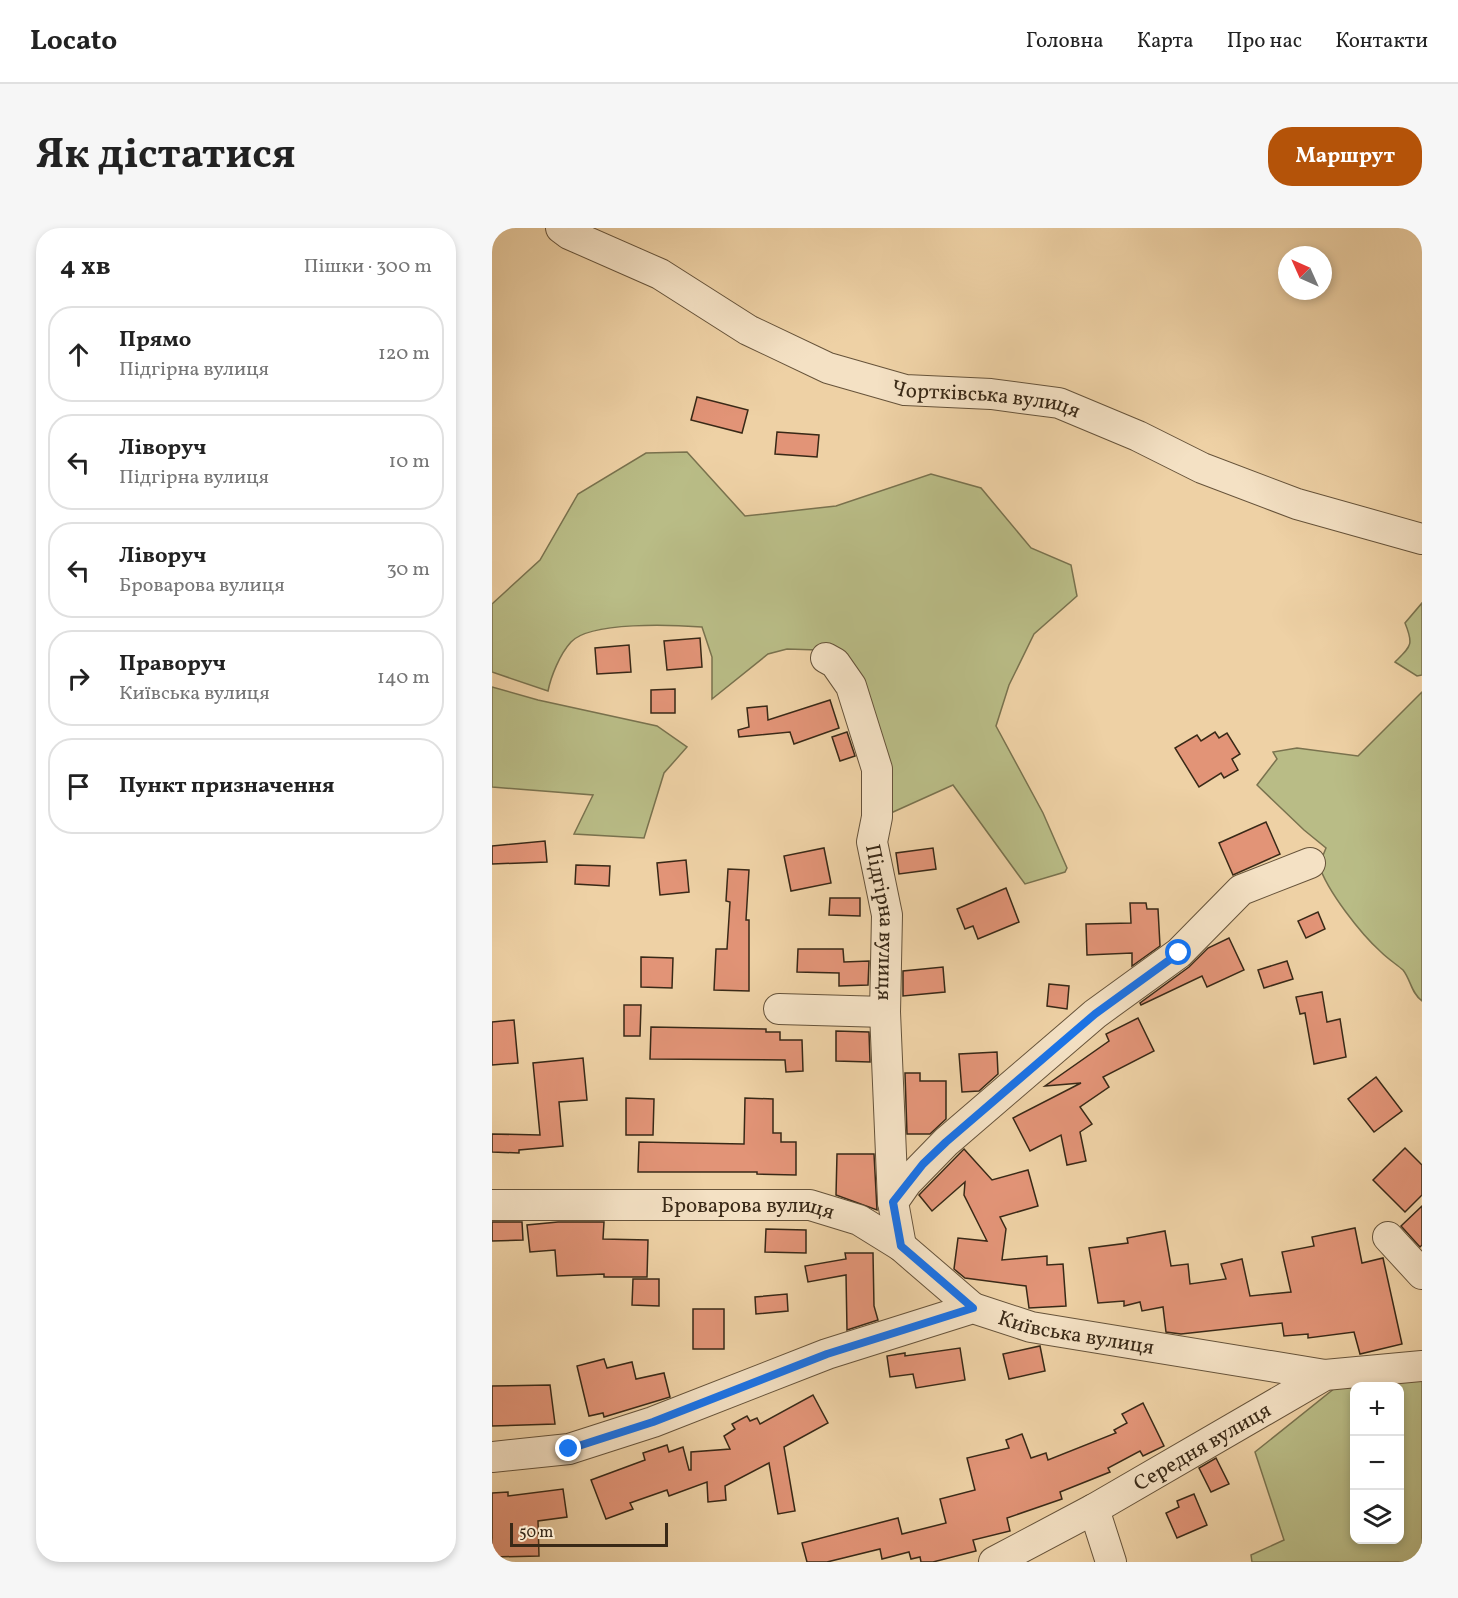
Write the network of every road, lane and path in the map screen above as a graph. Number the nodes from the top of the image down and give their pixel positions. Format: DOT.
graph roads {
  1 [pos="561,228"];
  2 [pos="1422,539"];
  3 [pos="826,658"];
  4 [pos="1310,863"];
  5 [pos="779,1009"];
  6 [pos="885,1012"];
  7 [pos="893,1202"];
  8 [pos="492,1205"];
  9 [pos="1388,1237"];
  10 [pos="901,1246"];
  11 [pos="1422,1274"];
  12 [pos="973,1308"];
  13 [pos="1422,1366"];
  14 [pos="1325,1375"];
  15 [pos="492,1456"];
  16 [pos="1094,1509"];
  17 [pos="994,1562"];
  18 [pos="1111,1562"];
  1 -- 2 [label="street, Чортківська вулиця"];
  3 -- 6 [label="street, Підгірна вулиця"];
  4 -- 7 [label="street"];
  5 -- 6 [label="street"];
  6 -- 7 [label="street, Підгірна вулиця"];
  7 -- 10 [label="street, Підгірна вулиця"];
  8 -- 10 [label="street, Броварова вулиця"];
  9 -- 11 [label="street"];
  10 -- 12 [label="street, Броварова вулиця"];
  12 -- 14 [label="street, Київська вулиця"];
  12 -- 15 [label="street, Київська вулиця"];
  13 -- 14 [label="street, Середня вулиця"];
  14 -- 16 [label="street, Середня вулиця"];
  16 -- 17 [label="street, Середня вулиця"];
  16 -- 18 [label="street"];
}
